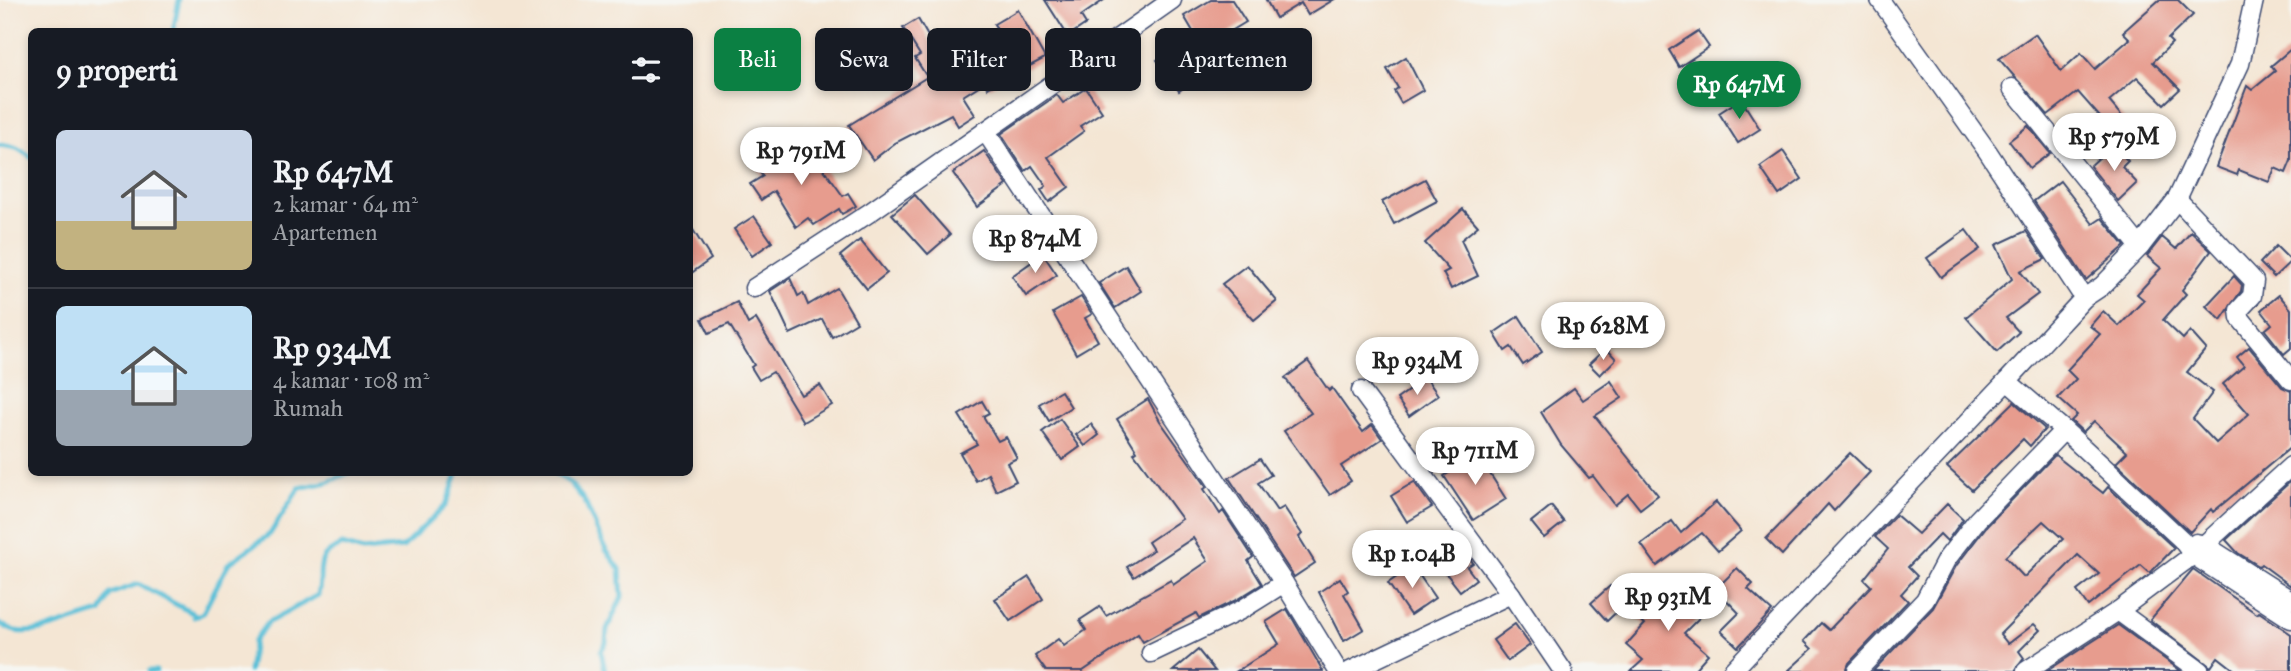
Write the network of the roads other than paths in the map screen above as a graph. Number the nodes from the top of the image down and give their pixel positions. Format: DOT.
graph roads {
  1 [pos="1172,0"];
  2 [pos="1880,0"];
  3 [pos="2254,0"];
  4 [pos="2012,88"];
  5 [pos="985,131"];
  6 [pos="2177,199"];
  7 [pos="2140,247"];
  8 [pos="754,288"];
  9 [pos="2084,298"];
  10 [pos="2291,380"];
  11 [pos="2007,381"];
  12 [pos="1361,391"];
  13 [pos="2064,430"];
  14 [pos="2291,466"];
  15 [pos="2199,550"];
  16 [pos="1284,583"];
  17 [pos="1511,594"];
  18 [pos="2291,600"];
  19 [pos="2118,611"];
  20 [pos="2291,619"];
  21 [pos="1151,653"];
  22 [pos="1338,671"];
  23 [pos="1350,671"];
  24 [pos="1563,671"];
  25 [pos="1732,671"];
  26 [pos="1857,671"];
  27 [pos="2026,671"];
  28 [pos="2200,671"];
  1 -- 5 [label="street"];
  2 -- 9 [label="street"];
  3 -- 6 [label="street"];
  4 -- 7 [label="street"];
  5 -- 8 [label="street"];
  5 -- 16 [label="street"];
  6 -- 7 [label="street"];
  6 -- 10 [label="street"];
  7 -- 9 [label="street"];
  9 -- 11 [label="street"];
  11 -- 13 [label="street"];
  11 -- 25 [label="street"];
  12 -- 17 [label="street"];
  13 -- 15 [label="street"];
  13 -- 26 [label="street"];
  14 -- 15 [label="street"];
  15 -- 18 [label="street"];
  15 -- 19 [label="street"];
  15 -- 20 [label="street"];
  16 -- 21 [label="street"];
  16 -- 22 [label="street"];
  17 -- 23 [label="street"];
  17 -- 24 [label="street"];
  19 -- 27 [label="street"];
  19 -- 28 [label="street"];
}
